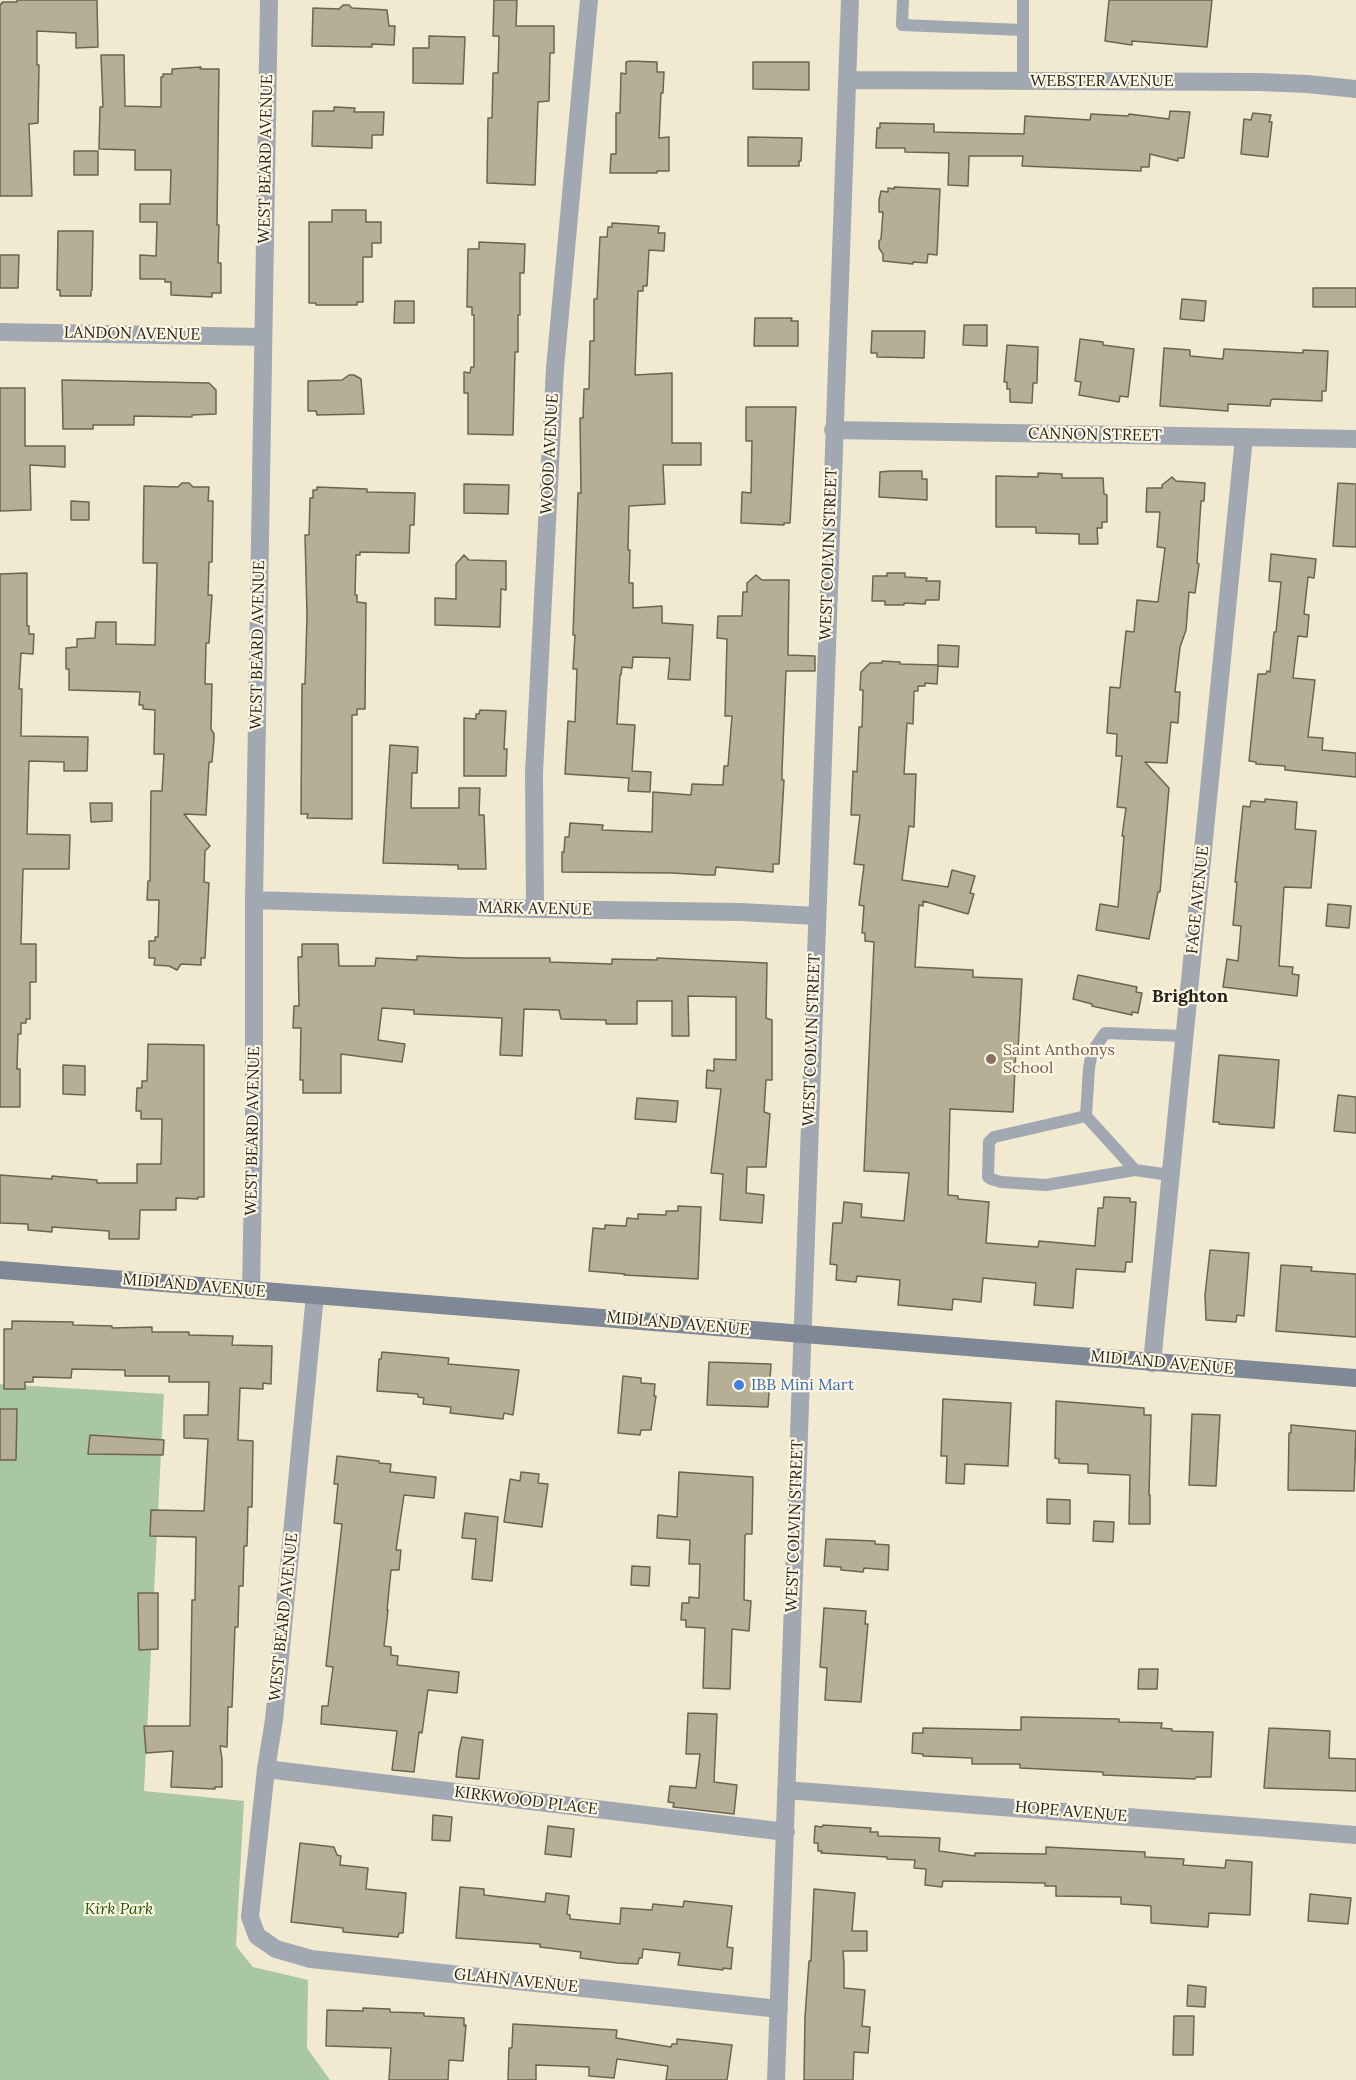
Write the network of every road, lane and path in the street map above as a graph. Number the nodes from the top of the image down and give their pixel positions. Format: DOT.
graph roads {
  1 [pos="269,0"];
  2 [pos="589,0"];
  3 [pos="850,0"];
  4 [pos="903,0"];
  5 [pos="1023,0"];
  6 [pos="1022,30"];
  7 [pos="847,80"];
  8 [pos="1023,81"];
  9 [pos="1356,89"];
  10 [pos="0,332"];
  11 [pos="263,337"];
  12 [pos="833,430"];
  13 [pos="1244,437"];
  14 [pos="1356,439"];
  15 [pos="254,900"];
  16 [pos="535,909"];
  17 [pos="817,916"];
  18 [pos="1184,1036"];
  19 [pos="1086,1116"];
  20 [pos="1135,1170"];
  21 [pos="1170,1175"];
  22 [pos="0,1270"];
  23 [pos="251,1290"];
  24 [pos="315,1295"];
  25 [pos="802,1334"];
  26 [pos="1152,1363"];
  27 [pos="1356,1378"];
  28 [pos="266,1769"];
  29 [pos="786,1790"];
  30 [pos="786,1832"];
  31 [pos="1356,1835"];
  32 [pos="257,1936"];
  33 [pos="779,2009"];
  34 [pos="776,2080"];
  1 -- 11 [label="street, WEST BEARD AVENUE"];
  2 -- 16 [label="street, WOOD AVENUE"];
  3 -- 7 [label="street, WEST COLVIN STREET"];
  4 -- 6 [label="lane"];
  5 -- 6 [label="lane"];
  6 -- 8 [label="lane"];
  7 -- 8 [label="street, WEBSTER AVENUE"];
  7 -- 12 [label="street, WEST COLVIN STREET"];
  8 -- 9 [label="street, WEBSTER AVENUE"];
  10 -- 11 [label="street, LANDON AVENUE"];
  11 -- 15 [label="street, WEST BEARD AVENUE"];
  12 -- 13 [label="street, CANNON STREET"];
  12 -- 17 [label="street, WEST COLVIN STREET"];
  13 -- 14 [label="street, CANNON STREET"];
  13 -- 18 [label="street, FAGE AVENUE"];
  15 -- 16 [label="street, MARK AVENUE"];
  15 -- 23 [label="street, WEST BEARD AVENUE"];
  16 -- 17 [label="street, MARK AVENUE"];
  17 -- 25 [label="street, WEST COLVIN STREET"];
  18 -- 19 [label="lane"];
  18 -- 21 [label="street, FAGE AVENUE"];
  19 -- 20 [label="lane"];
  19 -- 20 [label="lane"];
  20 -- 21 [label="lane"];
  21 -- 26 [label="street, FAGE AVENUE"];
  22 -- 23 [label="street, MIDLAND AVENUE"];
  23 -- 24 [label="street, MIDLAND AVENUE"];
  24 -- 25 [label="street, MIDLAND AVENUE"];
  24 -- 28 [label="street, WEST BEARD AVENUE"];
  25 -- 26 [label="street, MIDLAND AVENUE"];
  25 -- 29 [label="street, WEST COLVIN STREET"];
  26 -- 27 [label="street, MIDLAND AVENUE"];
  28 -- 30 [label="street, KIRKWOOD PLACE"];
  28 -- 32 [label="street, WEST BEARD AVENUE"];
  29 -- 30 [label="street, WEST COLVIN STREET"];
  29 -- 31 [label="street, HOPE AVENUE"];
  30 -- 33 [label="street, WEST COLVIN STREET"];
  32 -- 33 [label="street, GLAHN AVENUE"];
  33 -- 34 [label="street, WEST COLVIN STREET"];
}
